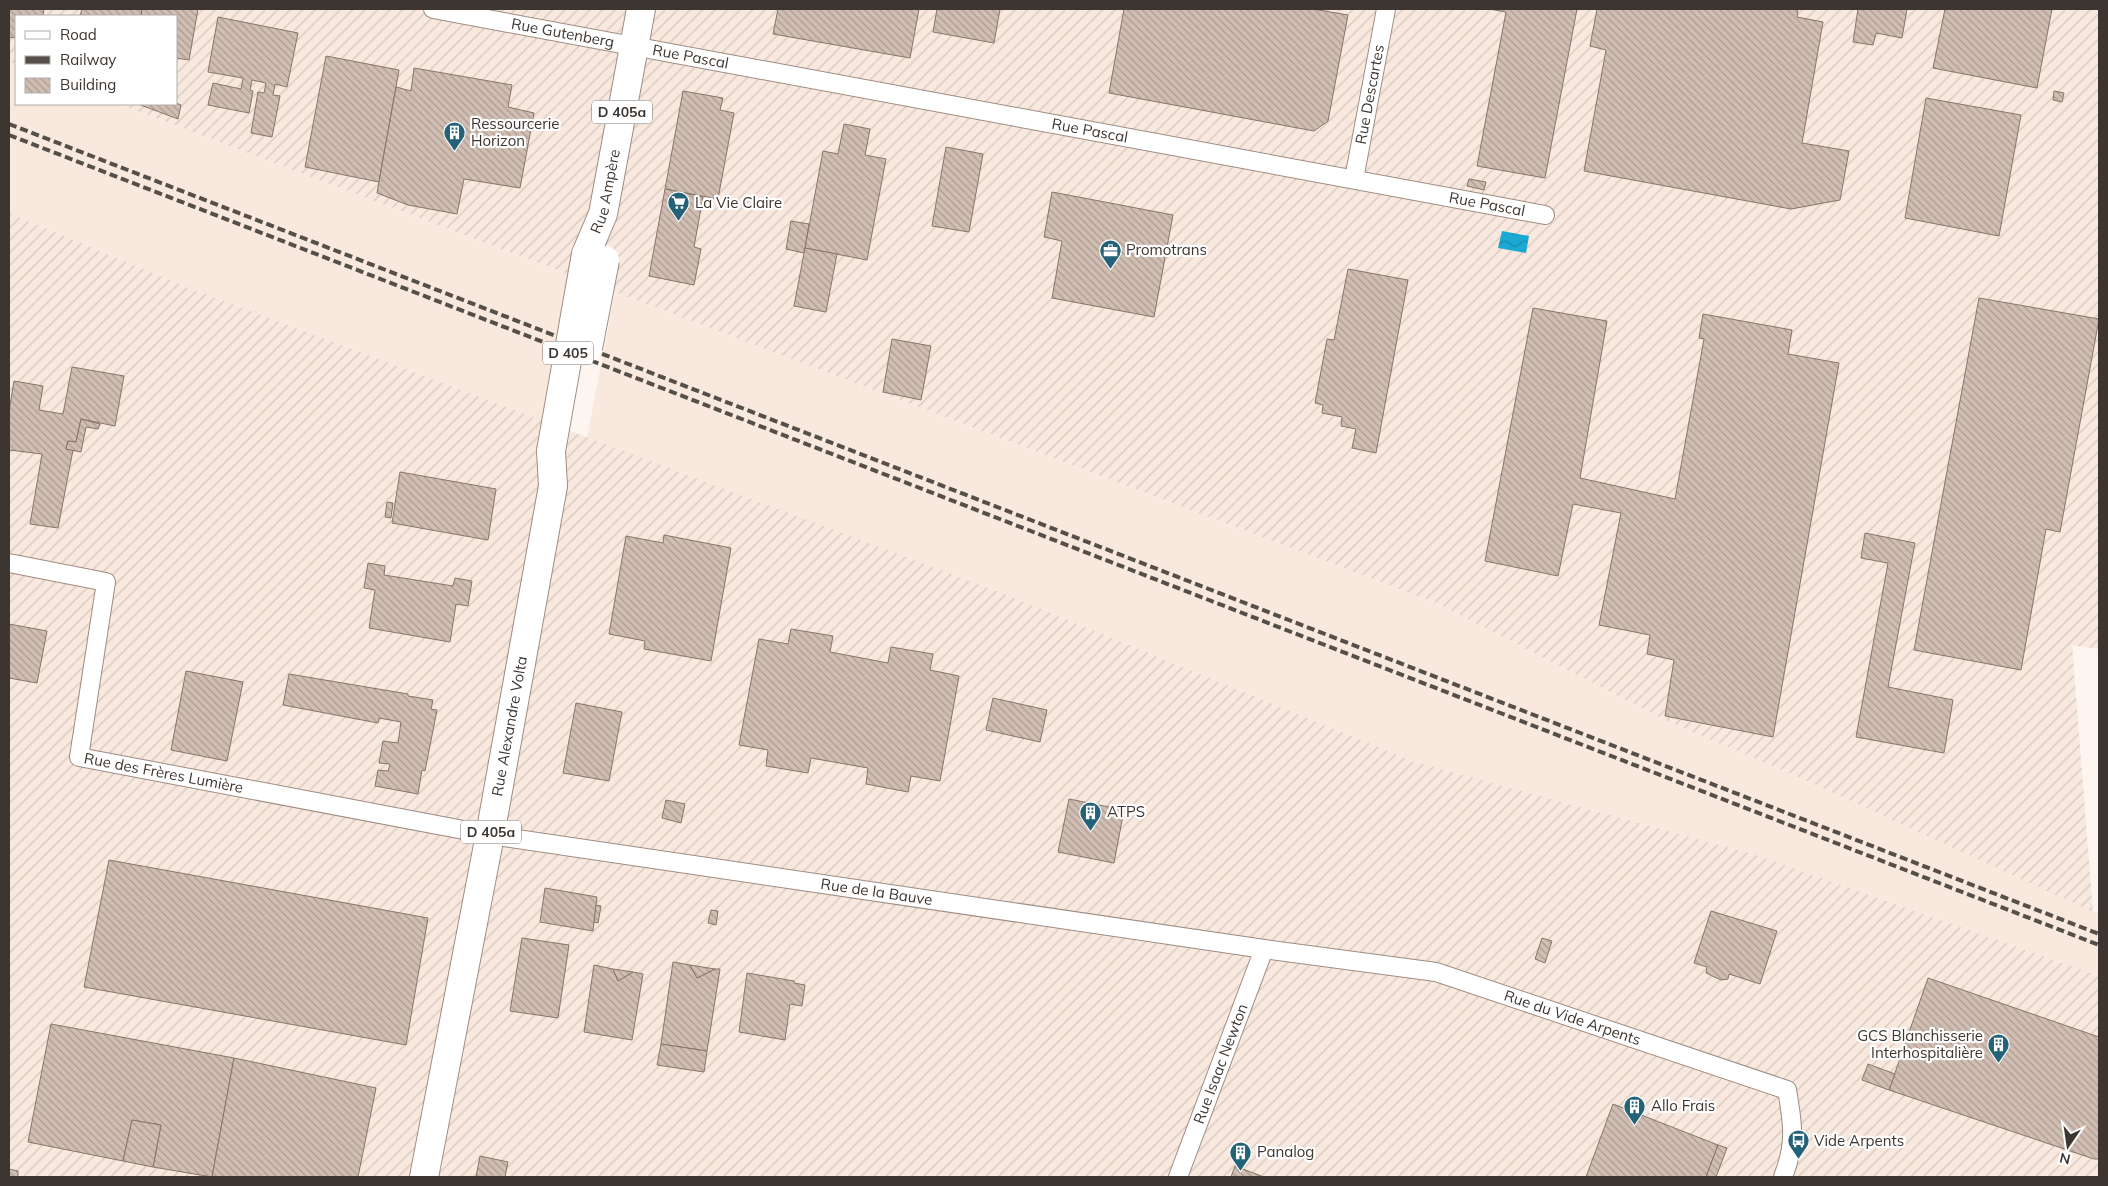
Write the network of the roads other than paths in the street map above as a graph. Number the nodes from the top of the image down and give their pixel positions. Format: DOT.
graph roads {
  1 [pos="433,9"];
  2 [pos="641,9"];
  3 [pos="1386,9"];
  4 [pos="634,46"];
  5 [pos="1354,179"];
  6 [pos="1545,216"];
  7 [pos="595,257"];
  8 [pos="559,453"];
  9 [pos="9,563"];
  10 [pos="490,835"];
  11 [pos="1264,949"];
  12 [pos="424,1177"];
  13 [pos="1178,1177"];
  14 [pos="1783,1177"];
  1 -- 4 [label="street, Rue Gutenberg"];
  2 -- 4 [label="main road, Rue Ampère / D 405a"];
  3 -- 5 [label="street, Rue Descartes"];
  4 -- 5 [label="street, Rue Pascal"];
  4 -- 7 [label="main road, Rue Ampère / D 405a"];
  5 -- 6 [label="street, Rue Pascal"];
  7 -- 8 [label="main road, D 405, bridge"];
  8 -- 10 [label="main road, Rue Alexandre Volta / D 405a"];
  9 -- 10 [label="street, Rue des Frères Lumière"];
  10 -- 11 [label="street, Rue de la Bauve"];
  10 -- 12 [label="main road, Rue Alexandre Volta / D 405a"];
  11 -- 13 [label="street, Rue Isaac Newton"];
  11 -- 14 [label="street, Rue du Vide Arpents"];
}
